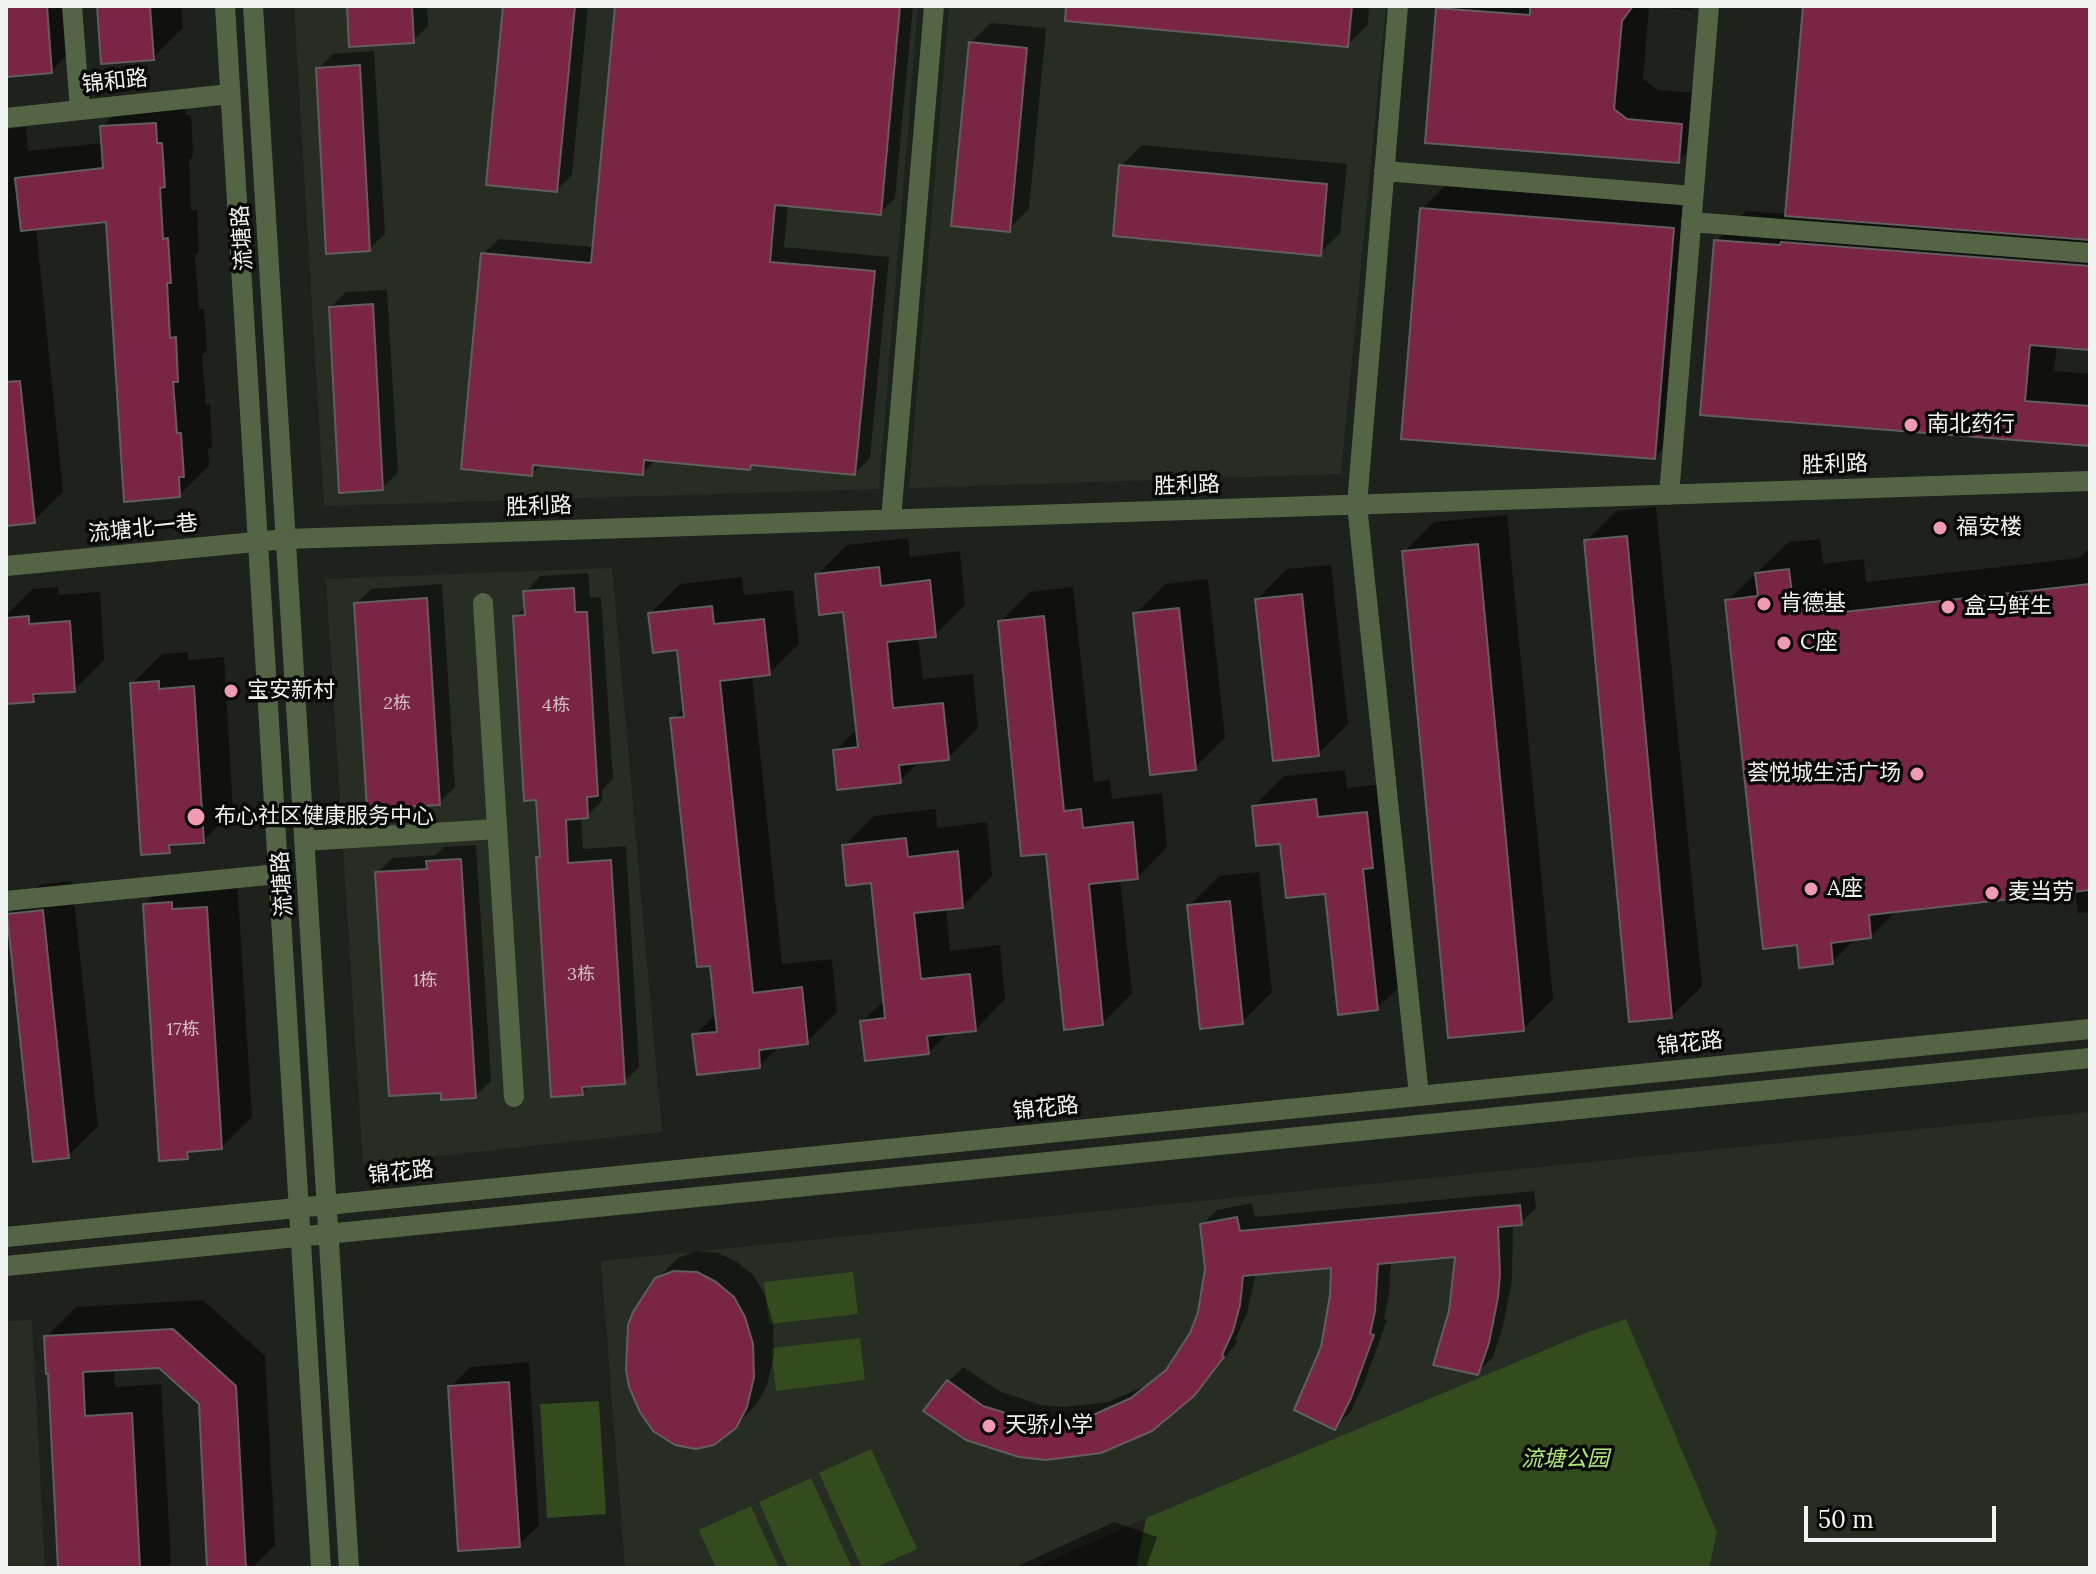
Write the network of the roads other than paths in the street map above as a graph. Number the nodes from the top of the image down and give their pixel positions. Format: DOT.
graph roads {
  1 [pos="72,6"];
  2 [pos="225,6"];
  3 [pos="253,6"];
  4 [pos="934,6"];
  5 [pos="1398,6"];
  6 [pos="1709,6"];
  7 [pos="230,94"];
  8 [pos="80,110"];
  9 [pos="6,118"];
  10 [pos="1384,171"];
  11 [pos="1693,196"];
  12 [pos="1691,222"];
  13 [pos="2090,253"];
  14 [pos="2090,481"];
  15 [pos="1669,495"];
  16 [pos="1357,505"];
  17 [pos="891,519"];
  18 [pos="286,539"];
  19 [pos="257,541"];
  20 [pos="6,566"];
  21 [pos="483,603"];
  22 [pos="497,829"];
  23 [pos="304,841"];
  24 [pos="278,874"];
  25 [pos="6,901"];
  26 [pos="2090,1029"];
  27 [pos="2090,1058"];
  28 [pos="1419,1095"];
  29 [pos="514,1097"];
  30 [pos="327,1204"];
  31 [pos="298,1207"];
  32 [pos="329,1234"];
  33 [pos="6,1237"];
  34 [pos="300,1237"];
  35 [pos="6,1266"];
  36 [pos="321,1568"];
  37 [pos="349,1568"];
  1 -- 8 [label="street"];
  2 -- 7 [label="street, 流塘路"];
  3 -- 18 [label="street, 流塘路"];
  4 -- 17 [label="street"];
  5 -- 10 [label="street"];
  6 -- 11 [label="street"];
  7 -- 8 [label="street, 锦和路"];
  7 -- 19 [label="street, 流塘路"];
  8 -- 9 [label="street, 锦和路"];
  10 -- 11 [label="street"];
  10 -- 16 [label="street"];
  11 -- 12 [label="street"];
  12 -- 13 [label="street"];
  12 -- 15 [label="street"];
  14 -- 15 [label="street, 胜利路"];
  15 -- 16 [label="street, 胜利路"];
  16 -- 17 [label="street, 胜利路"];
  16 -- 28 [label="street"];
  17 -- 18 [label="street, 胜利路"];
  18 -- 19 [label="street, 流塘北一巷"];
  18 -- 23 [label="street, 流塘路"];
  19 -- 20 [label="street, 流塘北一巷"];
  19 -- 24 [label="street, 流塘路"];
  21 -- 22 [label="street"];
  22 -- 23 [label="street"];
  22 -- 29 [label="street"];
  23 -- 30 [label="street, 流塘路"];
  24 -- 25 [label="street"];
  24 -- 31 [label="street, 流塘路"];
  26 -- 28 [label="street, 锦花路"];
  27 -- 32 [label="street"];
  28 -- 30 [label="street, 锦花路"];
  30 -- 31 [label="street, 锦花路"];
  30 -- 32 [label="street, 流塘路"];
  31 -- 33 [label="street, 锦花路"];
  31 -- 34 [label="street, 流塘路"];
  32 -- 34 [label="street"];
  32 -- 37 [label="street, 流塘路"];
  34 -- 35 [label="street"];
  34 -- 36 [label="street, 流塘路"];
}
